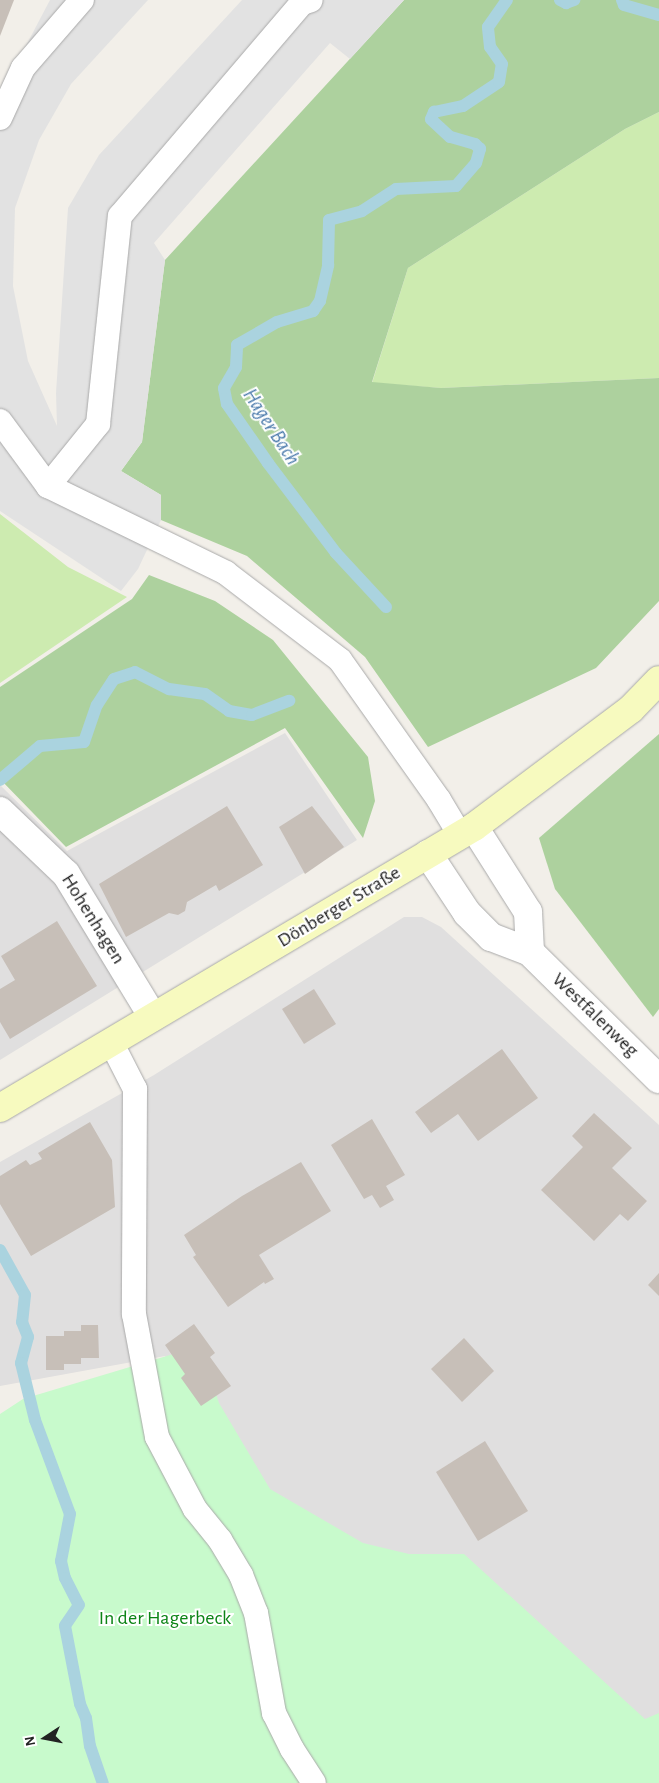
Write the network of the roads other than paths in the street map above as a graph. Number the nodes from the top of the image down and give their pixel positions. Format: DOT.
graph roads {
  1 [pos="82,0"];
  2 [pos="312,0"];
  3 [pos="0,118"];
  4 [pos="0,421"];
  5 [pos="48,486"];
  6 [pos="659,680"];
  7 [pos="0,811"];
  8 [pos="467,831"];
  9 [pos="428,854"];
  10 [pos="530,952"];
  11 [pos="153,1017"];
  12 [pos="111,1042"];
  13 [pos="659,1079"];
  14 [pos="0,1108"];
  15 [pos="314,1783"];
  1 -- 3 [label="lane"];
  2 -- 5 [label="lane"];
  4 -- 5 [label="lane"];
  5 -- 8 [label="lane"];
  6 -- 8 [label="street, Dönberger Straße"];
  7 -- 11 [label="street, Hohenhagen"];
  8 -- 9 [label="street, Dönberger Straße"];
  8 -- 10 [label="street"];
  9 -- 10 [label="street, Westfalenweg"];
  9 -- 11 [label="street, Dönberger Straße"];
  10 -- 13 [label="street, Westfalenweg"];
  11 -- 12 [label="street, Dönberger Straße"];
  12 -- 14 [label="street, Dönberger Straße"];
  12 -- 15 [label="lane"];
}
